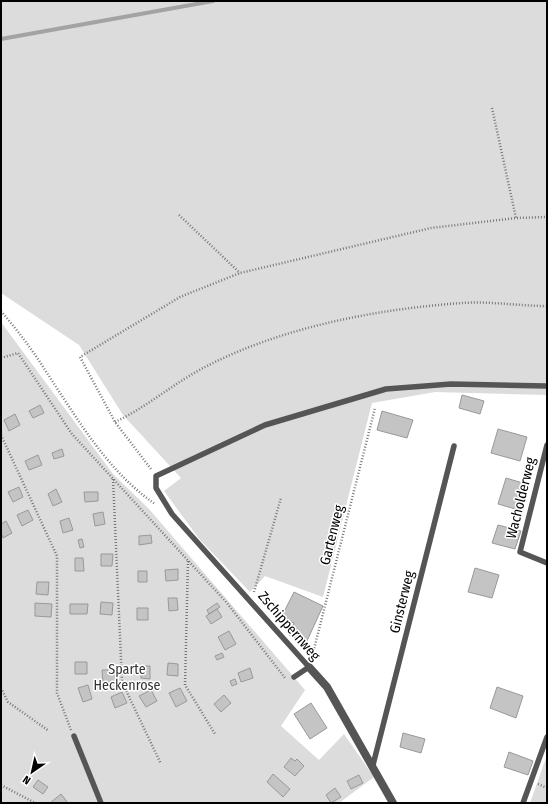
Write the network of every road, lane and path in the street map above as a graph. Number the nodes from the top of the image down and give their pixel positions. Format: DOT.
graph roads {
  1 [pos="492,108"];
  2 [pos="179,215"];
  3 [pos="516,218"];
  4 [pos="547,218"];
  5 [pos="240,273"];
  6 [pos="547,306"];
  7 [pos="1,311"];
  8 [pos="1,358"];
  9 [pos="547,386"];
  10 [pos="375,408"];
  11 [pos="116,422"];
  12 [pos="1,435"];
  13 [pos="547,445"];
  14 [pos="454,446"];
  15 [pos="156,476"];
  16 [pos="113,479"];
  17 [pos="281,498"];
  18 [pos="172,514"];
  19 [pos="188,560"];
  20 [pos="547,563"];
  21 [pos="251,602"];
  22 [pos="309,668"];
  23 [pos="294,677"];
  24 [pos="287,681"];
  25 [pos="1,688"];
  26 [pos="50,731"];
  27 [pos="215,734"];
  28 [pos="74,736"];
  29 [pos="547,737"];
  30 [pos="161,764"];
  31 [pos="373,765"];
  32 [pos="1,785"];
  33 [pos="35,803"];
  34 [pos="100,803"];
  35 [pos="393,803"];
  36 [pos="523,803"];
  1 -- 3 [label="path"];
  2 -- 5 [label="path"];
  3 -- 4 [label="path"];
  3 -- 5 [label="path"];
  5 -- 11 [label="path"];
  6 -- 11 [label="path"];
  7 -- 18 [label="path"];
  8 -- 16 [label="path"];
  9 -- 15 [label="lane"];
  10 -- 22 [label="path, Gartenweg"];
  11 -- 15 [label="path"];
  12 -- 28 [label="path"];
  13 -- 20 [label="lane, Wacholderweg"];
  14 -- 31 [label="lane, Ginsterweg"];
  15 -- 18 [label="lane, Zschippernweg"];
  16 -- 19 [label="path"];
  16 -- 30 [label="path"];
  17 -- 21 [label="path"];
  18 -- 21 [label="lane, Zschippernweg"];
  19 -- 24 [label="path"];
  19 -- 27 [label="path"];
  21 -- 22 [label="lane, Zschippernweg"];
  22 -- 23 [label="lane"];
  22 -- 31 [label="street, Zschippernweg"];
  25 -- 26 [label="path"];
  28 -- 34 [label="lane"];
  29 -- 36 [label="lane"];
  31 -- 35 [label="street, Zschippernweg"];
  32 -- 33 [label="path"];
}
